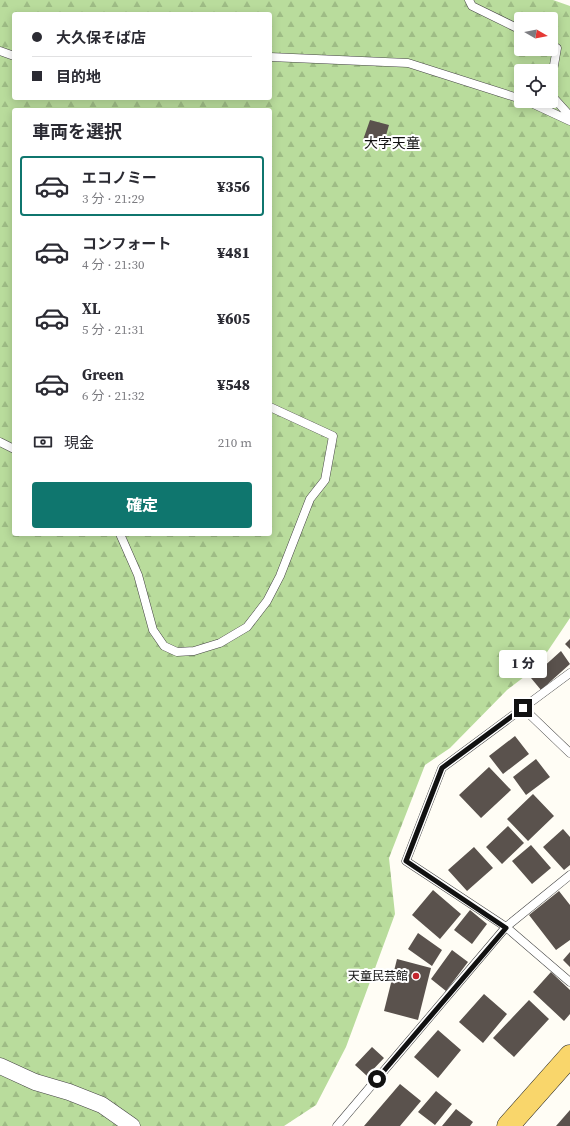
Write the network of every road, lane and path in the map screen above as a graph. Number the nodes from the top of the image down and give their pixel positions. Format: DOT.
graph roads {
  1 [pos="469,0"];
  2 [pos="514,27"];
  3 [pos="0,51"];
  4 [pos="12,55"];
  5 [pos="272,57"];
  6 [pos="514,97"];
  7 [pos="558,103"];
  8 [pos="541,108"];
  9 [pos="570,116"];
  10 [pos="570,121"];
  11 [pos="272,408"];
  12 [pos="0,442"];
  13 [pos="12,448"];
  14 [pos="121,536"];
  15 [pos="570,673"];
  16 [pos="523,708"];
  17 [pos="570,753"];
  18 [pos="570,875"];
  19 [pos="506,928"];
  20 [pos="570,982"];
  21 [pos="570,1056"];
  22 [pos="0,1066"];
  23 [pos="132,1126"];
  24 [pos="337,1126"];
  25 [pos="508,1126"];
  1 -- 2 [label="lane"];
  3 -- 4 [label="lane"];
  5 -- 6 [label="lane"];
  7 -- 9 [label="lane"];
  8 -- 10 [label="lane"];
  11 -- 14 [label="lane"];
  12 -- 13 [label="lane"];
  15 -- 16 [label="lane"];
  16 -- 17 [label="lane"];
  16 -- 19 [label="lane"];
  18 -- 19 [label="lane"];
  19 -- 20 [label="lane"];
  19 -- 24 [label="lane"];
  21 -- 25 [label="main road"];
  22 -- 23 [label="street"];
}
